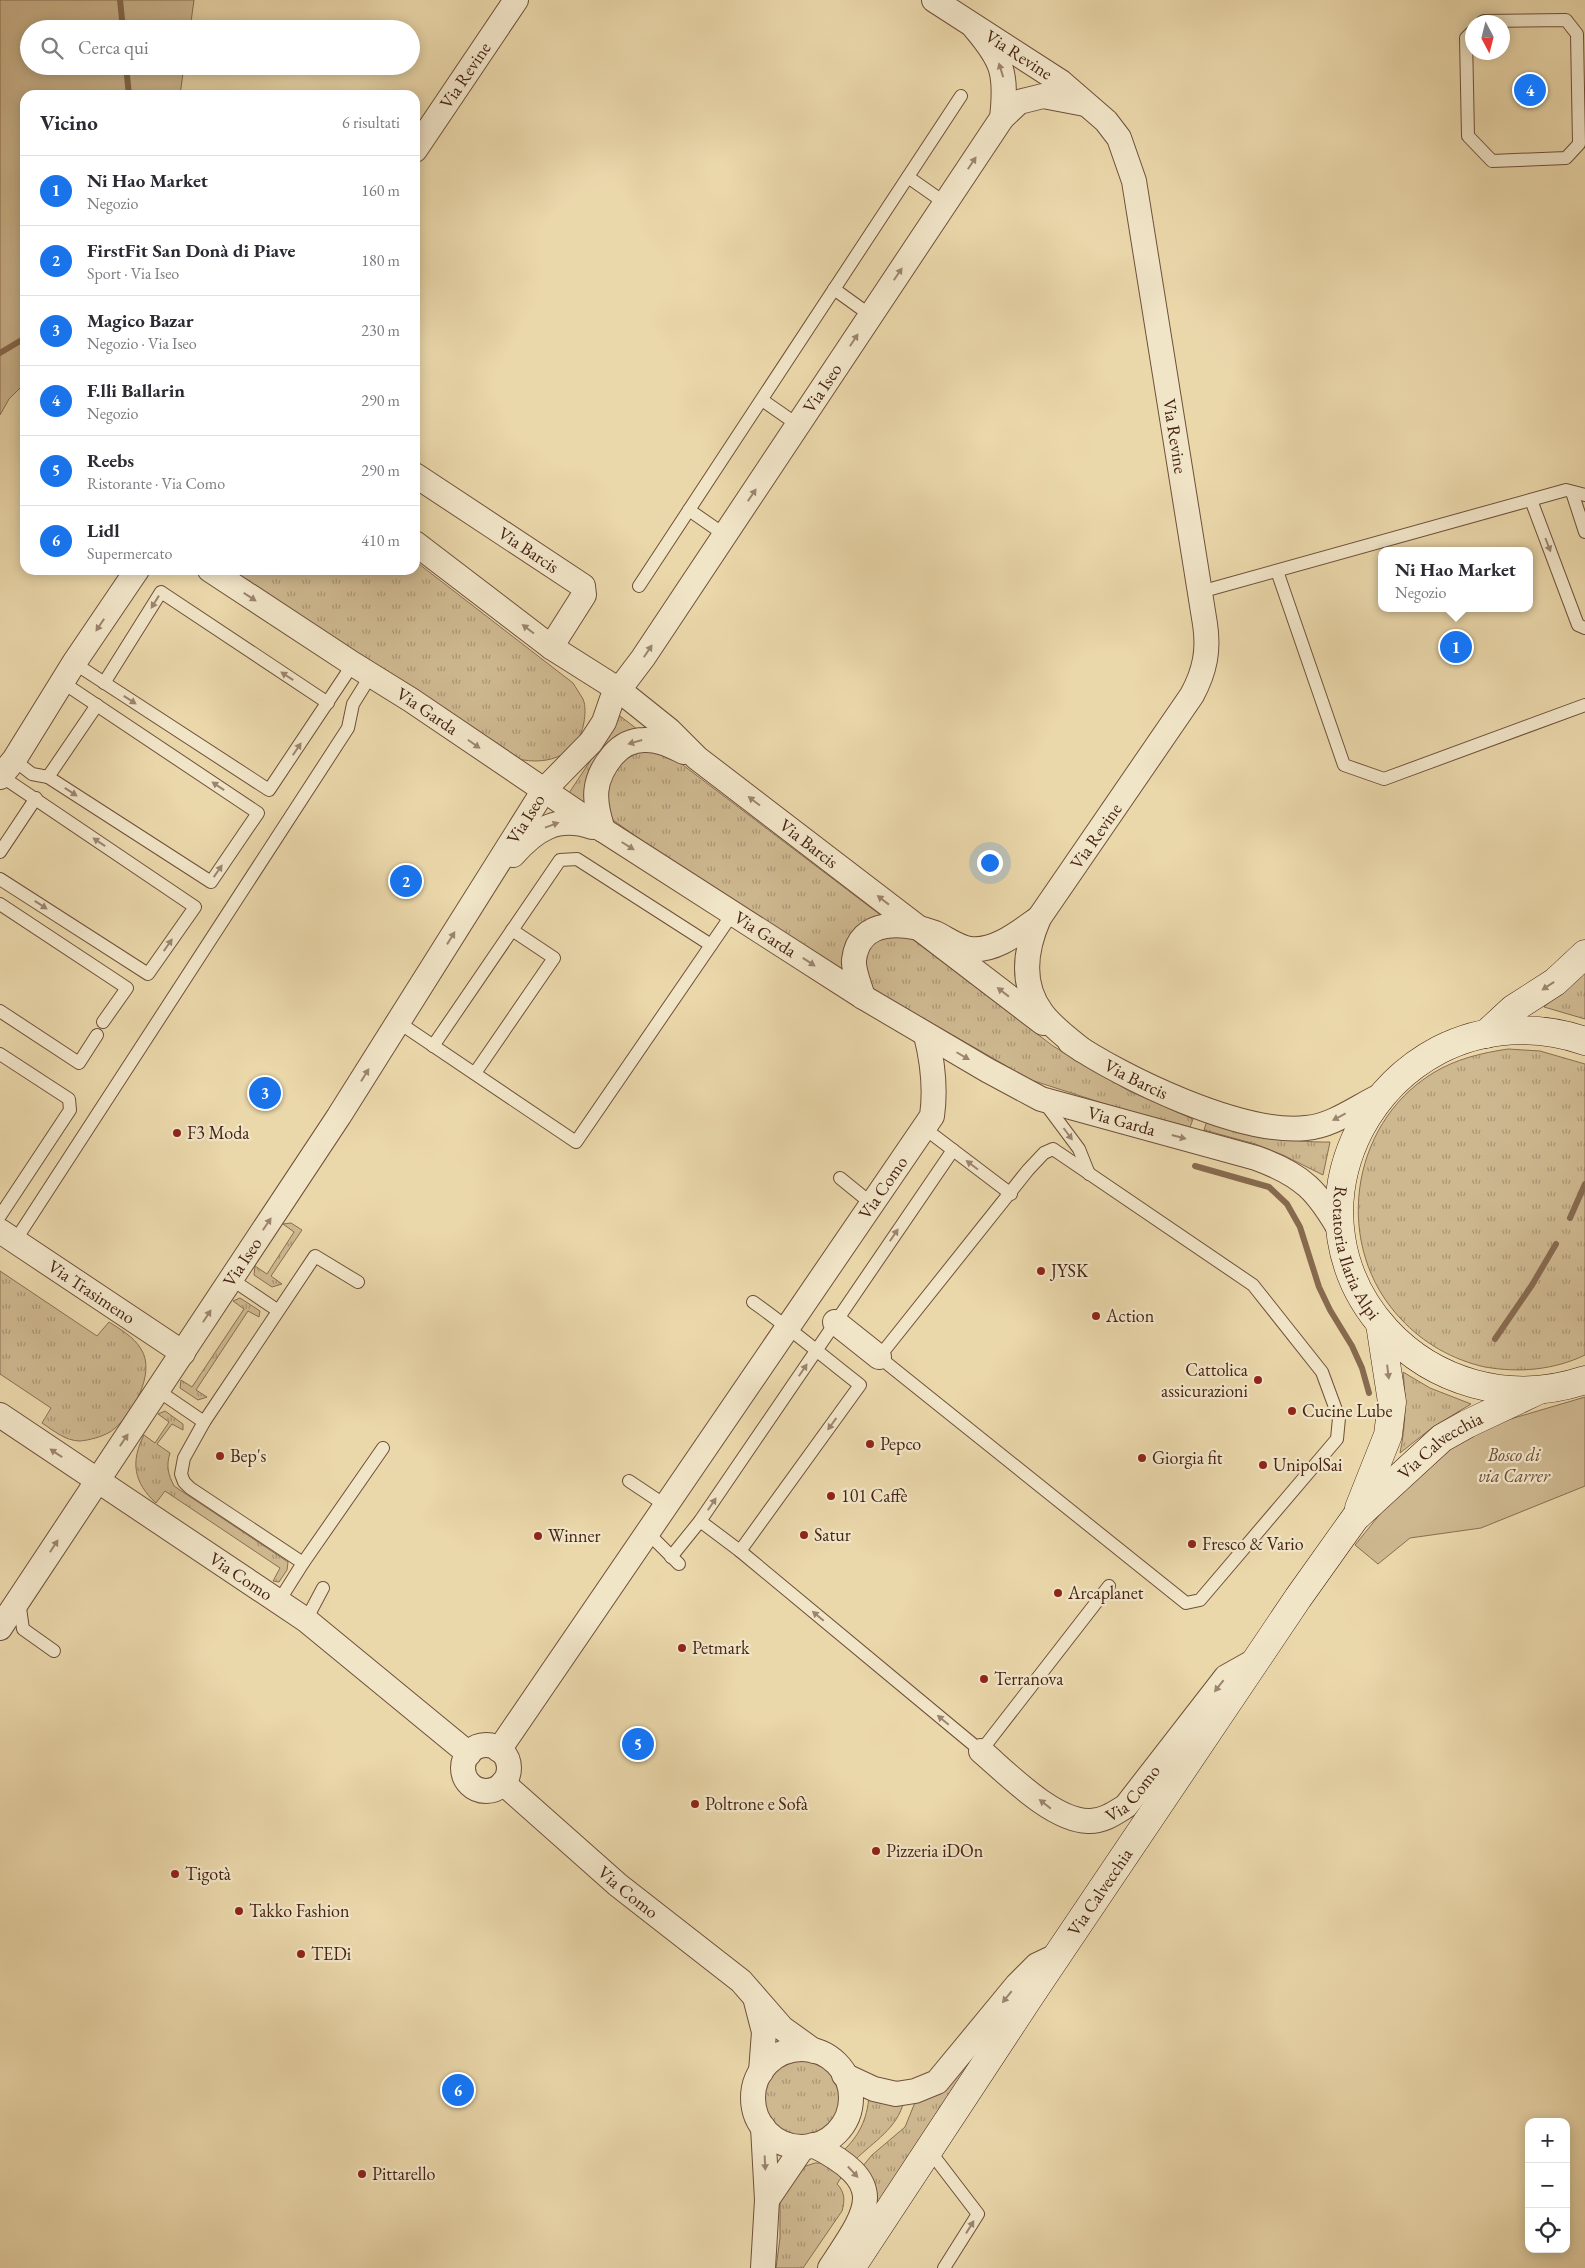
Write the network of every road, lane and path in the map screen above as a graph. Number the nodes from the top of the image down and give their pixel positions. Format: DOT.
graph roads {
  1 [pos="516,0"];
  2 [pos="934,0"];
  3 [pos="1510,21"];
  4 [pos="974,27"];
  5 [pos="1466,60"];
  6 [pos="1582,84"];
  7 [pos="961,96"];
  8 [pos="1085,104"];
  9 [pos="1002,118"];
  10 [pos="420,143"];
  11 [pos="908,177"];
  12 [pos="945,203"];
  13 [pos="834,289"];
  14 [pos="870,315"];
  15 [pos="762,400"];
  16 [pos="798,425"];
  17 [pos="420,478"];
  18 [pos="1572,492"];
  19 [pos="1585,495"];
  20 [pos="1531,500"];
  21 [pos="690,510"];
  22 [pos="1585,532"];
  23 [pos="725,535"];
  24 [pos="420,547"];
  25 [pos="1277,571"];
  26 [pos="134,575"];
  27 [pos="218,575"];
  28 [pos="639,586"];
  29 [pos="1200,592"];
  30 [pos="1585,628"];
  31 [pos="551,647"];
  32 [pos="572,661"];
  33 [pos="362,670"];
  34 [pos="68,673"];
  35 [pos="104,683"];
  36 [pos="619,690"];
  37 [pos="328,703"];
  38 [pos="97,705"];
  39 [pos="1585,706"];
  40 [pos="587,747"];
  41 [pos="697,758"];
  42 [pos="512,770"];
  43 [pos="5,771"];
  44 [pos="48,778"];
  45 [pos="544,790"];
  46 [pos="36,798"];
  47 [pos="603,830"];
  48 [pos="0,852"];
  49 [pos="0,879"];
  50 [pos="479,894"];
  51 [pos="0,904"];
  52 [pos="733,913"];
  53 [pos="1039,918"];
  54 [pos="512,930"];
  55 [pos="922,930"];
  56 [pos="711,945"];
  57 [pos="1585,954"];
  58 [pos="863,997"];
  59 [pos="0,1011"];
  60 [pos="104,1022"];
  61 [pos="398,1022"];
  62 [pos="1486,1034"];
  63 [pos="97,1035"];
  64 [pos="926,1035"];
  65 [pos="1585,1041"];
  66 [pos="433,1046"];
  67 [pos="1082,1050"];
  68 [pos="0,1054"];
  69 [pos="475,1074"];
  70 [pos="1382,1095"];
  71 [pos="1041,1099"];
  72 [pos="928,1122"];
  73 [pos="953,1150"];
  74 [pos="1089,1174"];
  75 [pos="840,1178"];
  76 [pos="1011,1194"];
  77 [pos="872,1204"];
  78 [pos="0,1216"];
  79 [pos="1342,1234"];
  80 [pos="8,1236"];
  81 [pos="231,1279"];
  82 [pos="358,1282"];
  83 [pos="752,1302"];
  84 [pos="277,1310"];
  85 [pos="835,1322"];
  86 [pos="1380,1324"];
  87 [pos="789,1328"];
  88 [pos="816,1351"];
  89 [pos="182,1353"];
  90 [pos="879,1357"];
  91 [pos="1585,1380"];
  92 [pos="157,1390"];
  93 [pos="1537,1391"];
  94 [pos="0,1415"];
  95 [pos="204,1422"];
  96 [pos="383,1448"];
  97 [pos="96,1480"];
  98 [pos="629,1481"];
  99 [pos="665,1505"];
  100 [pos="1355,1518"];
  101 [pos="700,1521"];
  102 [pos="647,1532"];
  103 [pos="740,1551"];
  104 [pos="303,1562"];
  105 [pos="1109,1586"];
  106 [pos="323,1588"];
  107 [pos="19,1599"];
  108 [pos="279,1602"];
  109 [pos="306,1620"];
  110 [pos="0,1628"];
  111 [pos="54,1651"];
  112 [pos="1258,1659"];
  113 [pos="499,1750"];
  114 [pos="981,1752"];
  115 [pos="469,1754"];
  116 [pos="503,1783"];
  117 [pos="1058,1955"];
  118 [pos="755,1997"];
  119 [pos="814,2051"];
  120 [pos="761,2072"];
  121 [pos="844,2074"];
  122 [pos="763,2127"];
  123 [pos="808,2146"];
  124 [pos="929,2150"];
  125 [pos="767,2200"];
  126 [pos="763,2268"];
  127 [pos="830,2268"];
  128 [pos="851,2268"];
  129 [pos="944,2268"];
  1 -- 10 [label="street, Via Revine"];
  2 -- 4 [label="street, Via Revine"];
  3 -- 6 [label="lane"];
  4 -- 8 [label="street, Via Revine"];
  9 -- 4 [label="street, Via Iseo, one-way"];
  5 -- 6 [label="lane"];
  7 -- 11 [label="lane"];
  8 -- 9 [label="street"];
  8 -- 29 [label="street, Via Revine"];
  12 -- 9 [label="street, Via Iseo, one-way"];
  11 -- 12 [label="lane"];
  11 -- 13 [label="lane"];
  14 -- 12 [label="street, Via Iseo, one-way"];
  13 -- 14 [label="lane"];
  13 -- 15 [label="lane"];
  16 -- 14 [label="street, Via Iseo, one-way"];
  15 -- 16 [label="lane"];
  15 -- 21 [label="lane"];
  23 -- 16 [label="street, Via Iseo, one-way"];
  17 -- 31 [label="street, Via Barcis"];
  18 -- 19 [label="lane"];
  18 -- 20 [label="lane"];
  18 -- 22 [label="lane"];
  20 -- 25 [label="lane"];
  20 -- 30 [label="lane, one-way"];
  21 -- 23 [label="lane"];
  21 -- 28 [label="lane"];
  36 -- 23 [label="street, Via Iseo, one-way"];
  31 -- 24 [label="street, Via Barcis, one-way"];
  25 -- 29 [label="lane"];
  25 -- 39 [label="lane"];
  26 -- 34 [label="street, one-way"];
  27 -- 33 [label="street, Via Garda, one-way"];
  29 -- 53 [label="street, Via Revine"];
  31 -- 32 [label="street, Via Barcis"];
  32 -- 36 [label="street, Via Barcis"];
  32 -- 40 [label="street"];
  33 -- 37 [label="lane"];
  33 -- 42 [label="street, Via Garda, one-way"];
  33 -- 80 [label="lane"];
  34 -- 35 [label="lane"];
  34 -- 38 [label="lane"];
  34 -- 43 [label="street"];
  35 -- 37 [label="lane, one-way"];
  37 -- 35 [label="lane, one-way"];
  36 -- 40 [label="street, Via Iseo"];
  36 -- 41 [label="street, Via Barcis"];
  38 -- 44 [label="lane"];
  44 -- 38 [label="lane, one-way"];
  40 -- 42 [label="street, Via Iseo"];
  40 -- 45 [label="street, Via Iseo"];
  41 -- 47 [label="street, Via Barcis, one-way"];
  55 -- 41 [label="street, Via Barcis, one-way"];
  42 -- 45 [label="street, Via Garda"];
  43 -- 44 [label="lane"];
  43 -- 46 [label="lane"];
  45 -- 47 [label="street, Via Garda"];
  45 -- 50 [label="street, Via Iseo"];
  46 -- 48 [label="lane"];
  49 -- 46 [label="lane, one-way"];
  50 -- 47 [label="street, Via Iseo, one-way"];
  47 -- 52 [label="street, Via Garda, one-way"];
  61 -- 50 [label="street, Via Iseo, one-way"];
  51 -- 60 [label="lane"];
  52 -- 56 [label="lane"];
  52 -- 58 [label="street, Via Garda, one-way"];
  53 -- 55 [label="street, Via Revine"];
  53 -- 67 [label="street, Via Revine"];
  54 -- 56 [label="lane"];
  54 -- 66 [label="lane"];
  54 -- 69 [label="lane"];
  55 -- 58 [label="street, Via Barcis"];
  67 -- 55 [label="street, Via Barcis, one-way"];
  56 -- 69 [label="lane"];
  57 -- 62 [label="main road, one-way"];
  58 -- 64 [label="street, Via Garda"];
  59 -- 63 [label="lane"];
  61 -- 66 [label="lane"];
  81 -- 61 [label="street, Via Iseo, one-way"];
  62 -- 65 [label="main road, Rotatoria Ilaria Alpi"];
  62 -- 70 [label="main road, Rotatoria Ilaria Alpi"];
  64 -- 71 [label="street, Via Garda, one-way"];
  64 -- 72 [label="street, Via Como"];
  66 -- 69 [label="lane"];
  70 -- 67 [label="street, Via Barcis, one-way"];
  68 -- 78 [label="lane"];
  70 -- 79 [label="main road, Rotatoria Ilaria Alpi"];
  71 -- 74 [label="lane, one-way"];
  71 -- 79 [label="street, Via Garda, one-way"];
  72 -- 73 [label="lane"];
  72 -- 77 [label="street, Via Como"];
  76 -- 73 [label="lane, one-way"];
  85 -- 73 [label="lane, one-way"];
  74 -- 76 [label="lane"];
  74 -- 90 [label="lane"];
  75 -- 77 [label="lane"];
  76 -- 90 [label="lane"];
  77 -- 87 [label="street, Via Como"];
  79 -- 86 [label="main road, Rotatoria Ilaria Alpi"];
  80 -- 89 [label="street, Via Trasimeno"];
  81 -- 84 [label="lane"];
  89 -- 81 [label="street, Via Iseo, one-way"];
  82 -- 84 [label="lane"];
  83 -- 87 [label="lane"];
  84 -- 95 [label="lane"];
  85 -- 88 [label="lane"];
  85 -- 90 [label="street"];
  86 -- 93 [label="main road, Rotatoria Ilaria Alpi"];
  86 -- 100 [label="main road, Via Calvecchia, one-way"];
  87 -- 88 [label="lane"];
  87 -- 99 [label="street, Via Como"];
  101 -- 88 [label="lane, one-way"];
  88 -- 103 [label="lane, one-way"];
  89 -- 92 [label="street, Via Iseo"];
  91 -- 93 [label="main road, Rotatoria Ilaria Alpi"];
  92 -- 95 [label="lane"];
  97 -- 92 [label="street, Via Iseo, one-way"];
  93 -- 100 [label="main road, Via Calvecchia"];
  97 -- 94 [label="street, Via Como, one-way"];
  95 -- 104 [label="lane"];
  96 -- 104 [label="lane"];
  107 -- 97 [label="street, Via Iseo, one-way"];
  97 -- 108 [label="street, Via Como"];
  98 -- 99 [label="lane"];
  99 -- 102 [label="street, Via Como"];
  100 -- 112 [label="main road, Via Calvecchia"];
  101 -- 102 [label="lane"];
  101 -- 103 [label="lane"];
  102 -- 113 [label="street, Via Como"];
  114 -- 103 [label="lane, one-way"];
  104 -- 108 [label="lane"];
  105 -- 114 [label="lane"];
  106 -- 109 [label="lane"];
  107 -- 110 [label="street, Via Iseo"];
  107 -- 111 [label="lane"];
  108 -- 109 [label="street, Via Como"];
  109 -- 115 [label="street, Via Como"];
  112 -- 114 [label="street, Via Como, one-way"];
  112 -- 117 [label="main road, Via Calvecchia"];
  113 -- 115 [label="street"];
  113 -- 116 [label="street"];
  115 -- 116 [label="street"];
  116 -- 118 [label="street, Via Como"];
  117 -- 121 [label="street, Via Como, one-way"];
  117 -- 124 [label="main road, Via Calvecchia"];
  118 -- 119 [label="street, Via Como"];
  118 -- 120 [label="street, Via Como"];
  119 -- 120 [label="street, Via Como"];
  119 -- 121 [label="street, Via Como"];
  120 -- 122 [label="street, Via Como"];
  121 -- 123 [label="street"];
  122 -- 123 [label="street"];
  122 -- 125 [label="street, one-way"];
  123 -- 125 [label="street"];
  123 -- 127 [label="street, one-way"];
  124 -- 128 [label="main road, Via Calvecchia"];
  129 -- 124 [label="lane, one-way"];
  125 -- 126 [label="street"];
}
